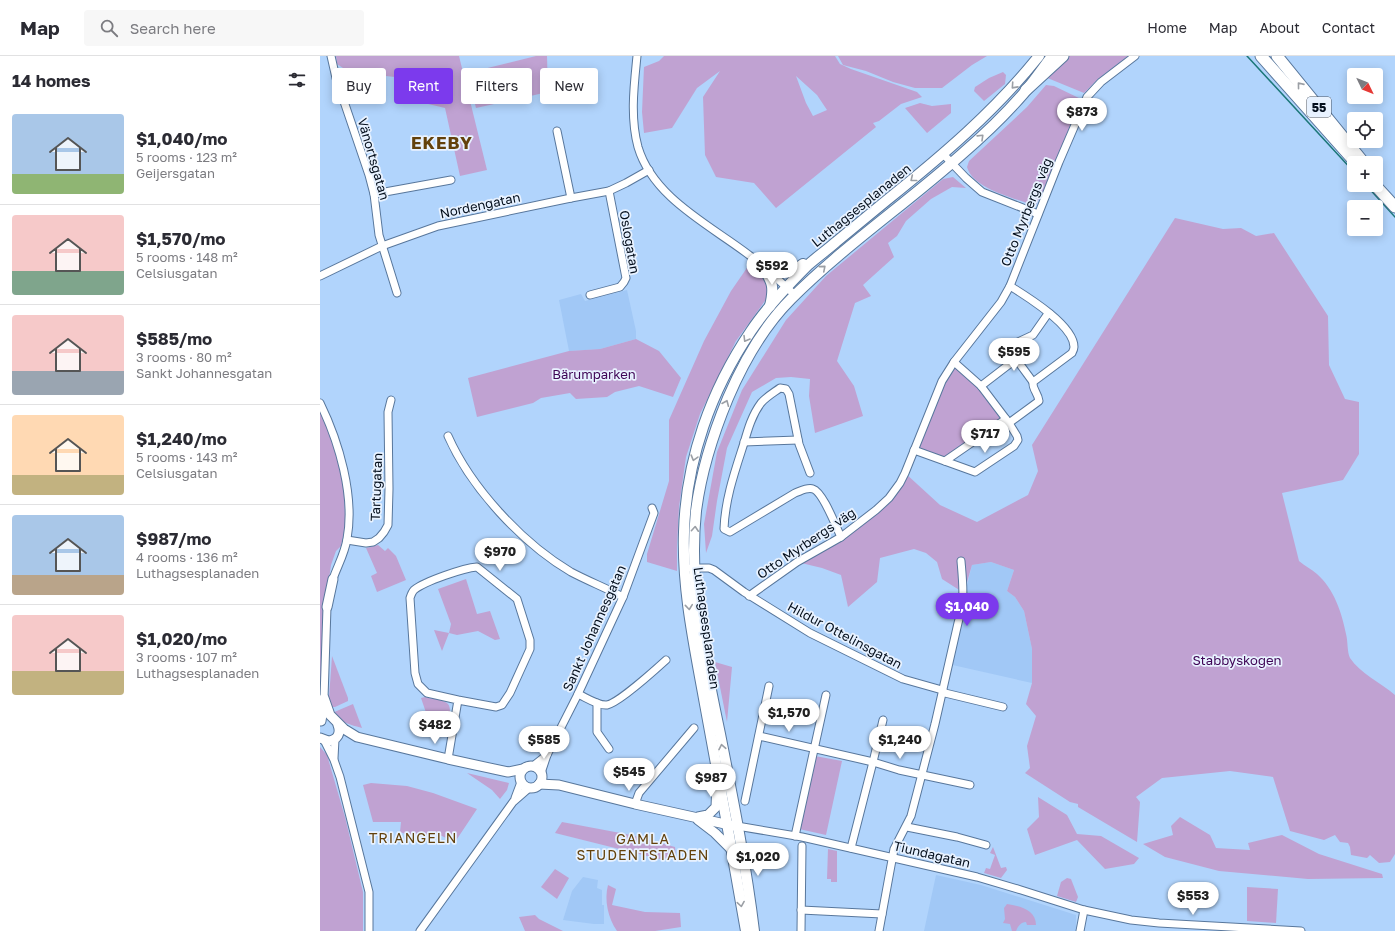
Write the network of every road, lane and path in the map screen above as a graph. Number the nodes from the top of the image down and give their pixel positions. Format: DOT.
graph roads {
  1 [pos="331,56"];
  2 [pos="637,56"];
  3 [pos="1039,56"];
  4 [pos="1052,56"];
  5 [pos="1063,56"];
  6 [pos="1135,56"];
  7 [pos="1261,56"];
  8 [pos="1277,56"];
  9 [pos="1026,90"];
  10 [pos="557,131"];
  11 [pos="944,155"];
  12 [pos="1350,156"];
  13 [pos="1358,156"];
  14 [pos="952,164"];
  15 [pos="649,170"];
  16 [pos="451,180"];
  17 [pos="1383,185"];
  18 [pos="609,191"];
  19 [pos="1381,192"];
  20 [pos="374,194"];
  21 [pos="571,198"];
  22 [pos="1395,200"];
  23 [pos="1395,207"];
  24 [pos="1038,214"];
  25 [pos="853,228"];
  26 [pos="382,246"];
  27 [pos="760,264"];
  28 [pos="320,276"];
  29 [pos="1010,286"];
  30 [pos="787,288"];
  31 [pos="397,294"];
  32 [pos="590,295"];
  33 [pos="795,295"];
  34 [pos="769,308"];
  35 [pos="1050,314"];
  36 [pos="1016,359"];
  37 [pos="954,362"];
  38 [pos="1033,382"];
  39 [pos="981,386"];
  40 [pos="391,400"];
  41 [pos="320,403"];
  42 [pos="1007,421"];
  43 [pos="448,436"];
  44 [pos="798,440"];
  45 [pos="744,442"];
  46 [pos="914,450"];
  47 [pos="945,461"];
  48 [pos="810,473"];
  49 [pos="652,508"];
  50 [pos="841,537"];
  51 [pos="347,540"];
  52 [pos="961,561"];
  53 [pos="690,568"];
  54 [pos="333,579"];
  55 [pos="749,596"];
  56 [pos="623,597"];
  57 [pos="328,607"];
  58 [pos="666,660"];
  59 [pos="769,686"];
  60 [pos="942,690"];
  61 [pos="578,694"];
  62 [pos="826,694"];
  63 [pos="324,698"];
  64 [pos="458,700"];
  65 [pos="597,703"];
  66 [pos="1003,707"];
  67 [pos="882,720"];
  68 [pos="320,722"];
  69 [pos="337,723"];
  70 [pos="694,728"];
  71 [pos="759,736"];
  72 [pos="358,737"];
  73 [pos="322,739"];
  74 [pos="336,739"];
  75 [pos="814,748"];
  76 [pos="609,749"];
  77 [pos="547,755"];
  78 [pos="334,760"];
  79 [pos="448,760"];
  80 [pos="873,762"];
  81 [pos="533,766"];
  82 [pos="716,767"];
  83 [pos="523,769"];
  84 [pos="508,772"];
  85 [pos="923,774"];
  86 [pos="541,778"];
  87 [pos="520,781"];
  88 [pos="970,784"];
  89 [pos="529,788"];
  90 [pos="745,801"];
  91 [pos="513,802"];
  92 [pos="635,804"];
  93 [pos="695,818"];
  94 [pos="732,825"];
  95 [pos="907,827"];
  96 [pos="795,836"];
  97 [pos="986,845"];
  98 [pos="802,846"];
  99 [pos="851,848"];
  100 [pos="732,850"];
  101 [pos="893,858"];
  102 [pos="801,910"];
  103 [pos="1084,910"];
  104 [pos="882,914"];
  105 [pos="1202,928"];
  106 [pos="1267,930"];
  107 [pos="369,931"];
  108 [pos="420,931"];
  109 [pos="746,931"];
  110 [pos="754,931"];
  111 [pos="801,931"];
  112 [pos="879,931"];
  113 [pos="1080,931"];
  114 [pos="1301,931"];
  1 -- 20 [label="street, Vänortsgatan"];
  2 -- 15 [label="street"];
  3 -- 11 [label="main road, Luthagsesplanaden, one-way"];
  4 -- 9 [label="main road, Luthagsesplanaden"];
  5 -- 9 [label="main road"];
  6 -- 24 [label="street, Otto Myrbergs väg"];
  7 -- 12 [label="main road, 55"];
  13 -- 8 [label="main road, 55, one-way"];
  14 -- 9 [label="main road, Luthagsesplanaden, one-way"];
  10 -- 21 [label="street"];
  11 -- 14 [label="street"];
  11 -- 25 [label="main road, Luthagsesplanaden, one-way"];
  14 -- 24 [label="street"];
  33 -- 14 [label="main road, Luthagsesplanaden, one-way"];
  15 -- 18 [label="street, Nordengatan"];
  15 -- 27 [label="street"];
  16 -- 20 [label="street"];
  17 -- 22 [label="main road"];
  18 -- 21 [label="street, Nordengatan"];
  18 -- 32 [label="street, Oslogatan"];
  19 -- 23 [label="main road"];
  20 -- 26 [label="street, Vänortsgatan"];
  21 -- 26 [label="street, Nordengatan"];
  24 -- 29 [label="street, Otto Myrbergs väg"];
  25 -- 27 [label="main road"];
  25 -- 30 [label="main road, Luthagsesplanaden"];
  26 -- 28 [label="street, Nordengatan"];
  26 -- 31 [label="street, Vänortsgatan"];
  27 -- 30 [label="street"];
  27 -- 34 [label="main road"];
  29 -- 35 [label="street"];
  29 -- 37 [label="street, Otto Myrbergs väg"];
  30 -- 33 [label="street"];
  30 -- 34 [label="main road, Luthagsesplanaden"];
  53 -- 33 [label="main road, Luthagsesplanaden, one-way"];
  34 -- 53 [label="main road, Luthagsesplanaden, one-way"];
  35 -- 36 [label="street"];
  35 -- 38 [label="street"];
  36 -- 38 [label="street"];
  36 -- 39 [label="street"];
  37 -- 39 [label="street"];
  37 -- 46 [label="street, Otto Myrbergs väg"];
  38 -- 42 [label="street"];
  39 -- 42 [label="street"];
  40 -- 51 [label="street, Tartugatan"];
  41 -- 51 [label="street"];
  42 -- 47 [label="street"];
  42 -- 47 [label="street"];
  43 -- 56 [label="street"];
  44 -- 45 [label="street"];
  44 -- 45 [label="street"];
  44 -- 48 [label="street"];
  45 -- 50 [label="street"];
  46 -- 47 [label="street"];
  46 -- 50 [label="street, Otto Myrbergs väg"];
  49 -- 56 [label="street, Sankt Johannesgatan"];
  50 -- 55 [label="street, Otto Myrbergs väg"];
  51 -- 54 [label="street"];
  52 -- 60 [label="street"];
  53 -- 55 [label="street, Hildur Ottelinsgatan"];
  53 -- 82 [label="main road, Luthagsesplanaden, one-way"];
  94 -- 53 [label="main road, Luthagsesplanaden, one-way"];
  54 -- 57 [label="street"];
  55 -- 60 [label="street, Hildur Ottelinsgatan"];
  56 -- 61 [label="street, Sankt Johannesgatan"];
  57 -- 63 [label="street"];
  58 -- 65 [label="street"];
  59 -- 71 [label="street"];
  60 -- 66 [label="street, Hildur Ottelinsgatan"];
  60 -- 85 [label="street"];
  61 -- 65 [label="street"];
  61 -- 77 [label="street, Sankt Johannesgatan"];
  62 -- 75 [label="street"];
  63 -- 68 [label="street"];
  63 -- 69 [label="street"];
  64 -- 64 [label="street"];
  64 -- 79 [label="street"];
  65 -- 76 [label="street"];
  67 -- 80 [label="street"];
  68 -- 69 [label="street"];
  69 -- 72 [label="street"];
  69 -- 74 [label="street"];
  70 -- 92 [label="street"];
  71 -- 75 [label="street"];
  71 -- 90 [label="street"];
  72 -- 74 [label="street"];
  72 -- 79 [label="street"];
  73 -- 74 [label="street"];
  73 -- 78 [label="street"];
  74 -- 78 [label="street"];
  75 -- 80 [label="street"];
  75 -- 96 [label="street"];
  77 -- 81 [label="street, Sankt Johannesgatan"];
  77 -- 86 [label="street, Sankt Johannesgatan"];
  78 -- 107 [label="street"];
  79 -- 84 [label="street"];
  80 -- 85 [label="street"];
  80 -- 99 [label="street"];
  81 -- 83 [label="street"];
  81 -- 86 [label="street"];
  82 -- 93 [label="street"];
  82 -- 94 [label="main road, Luthagsesplanaden"];
  83 -- 84 [label="street"];
  83 -- 87 [label="street"];
  84 -- 87 [label="street"];
  85 -- 88 [label="street"];
  85 -- 95 [label="street"];
  86 -- 89 [label="street"];
  86 -- 92 [label="street, Tiundagatan"];
  87 -- 89 [label="street"];
  87 -- 91 [label="street"];
  89 -- 91 [label="street"];
  91 -- 108 [label="street"];
  92 -- 93 [label="street, Tiundagatan"];
  93 -- 94 [label="street, Tiundagatan"];
  93 -- 100 [label="street"];
  94 -- 96 [label="street, Tiundagatan"];
  94 -- 100 [label="main road, Luthagsesplanaden"];
  94 -- 110 [label="main road, Luthagsesplanaden"];
  95 -- 97 [label="street"];
  95 -- 101 [label="street"];
  96 -- 99 [label="street, Tiundagatan"];
  98 -- 102 [label="street"];
  99 -- 101 [label="street, Tiundagatan"];
  100 -- 109 [label="main road, Luthagsesplanaden, one-way"];
  101 -- 103 [label="street, Tiundagatan"];
  101 -- 104 [label="street"];
  102 -- 104 [label="street"];
  102 -- 111 [label="street"];
  103 -- 105 [label="street, Tiundagatan"];
  103 -- 113 [label="street"];
  104 -- 112 [label="street"];
  105 -- 106 [label="street, Tiundagatan"];
  106 -- 114 [label="street, Tiundagatan"];
}
